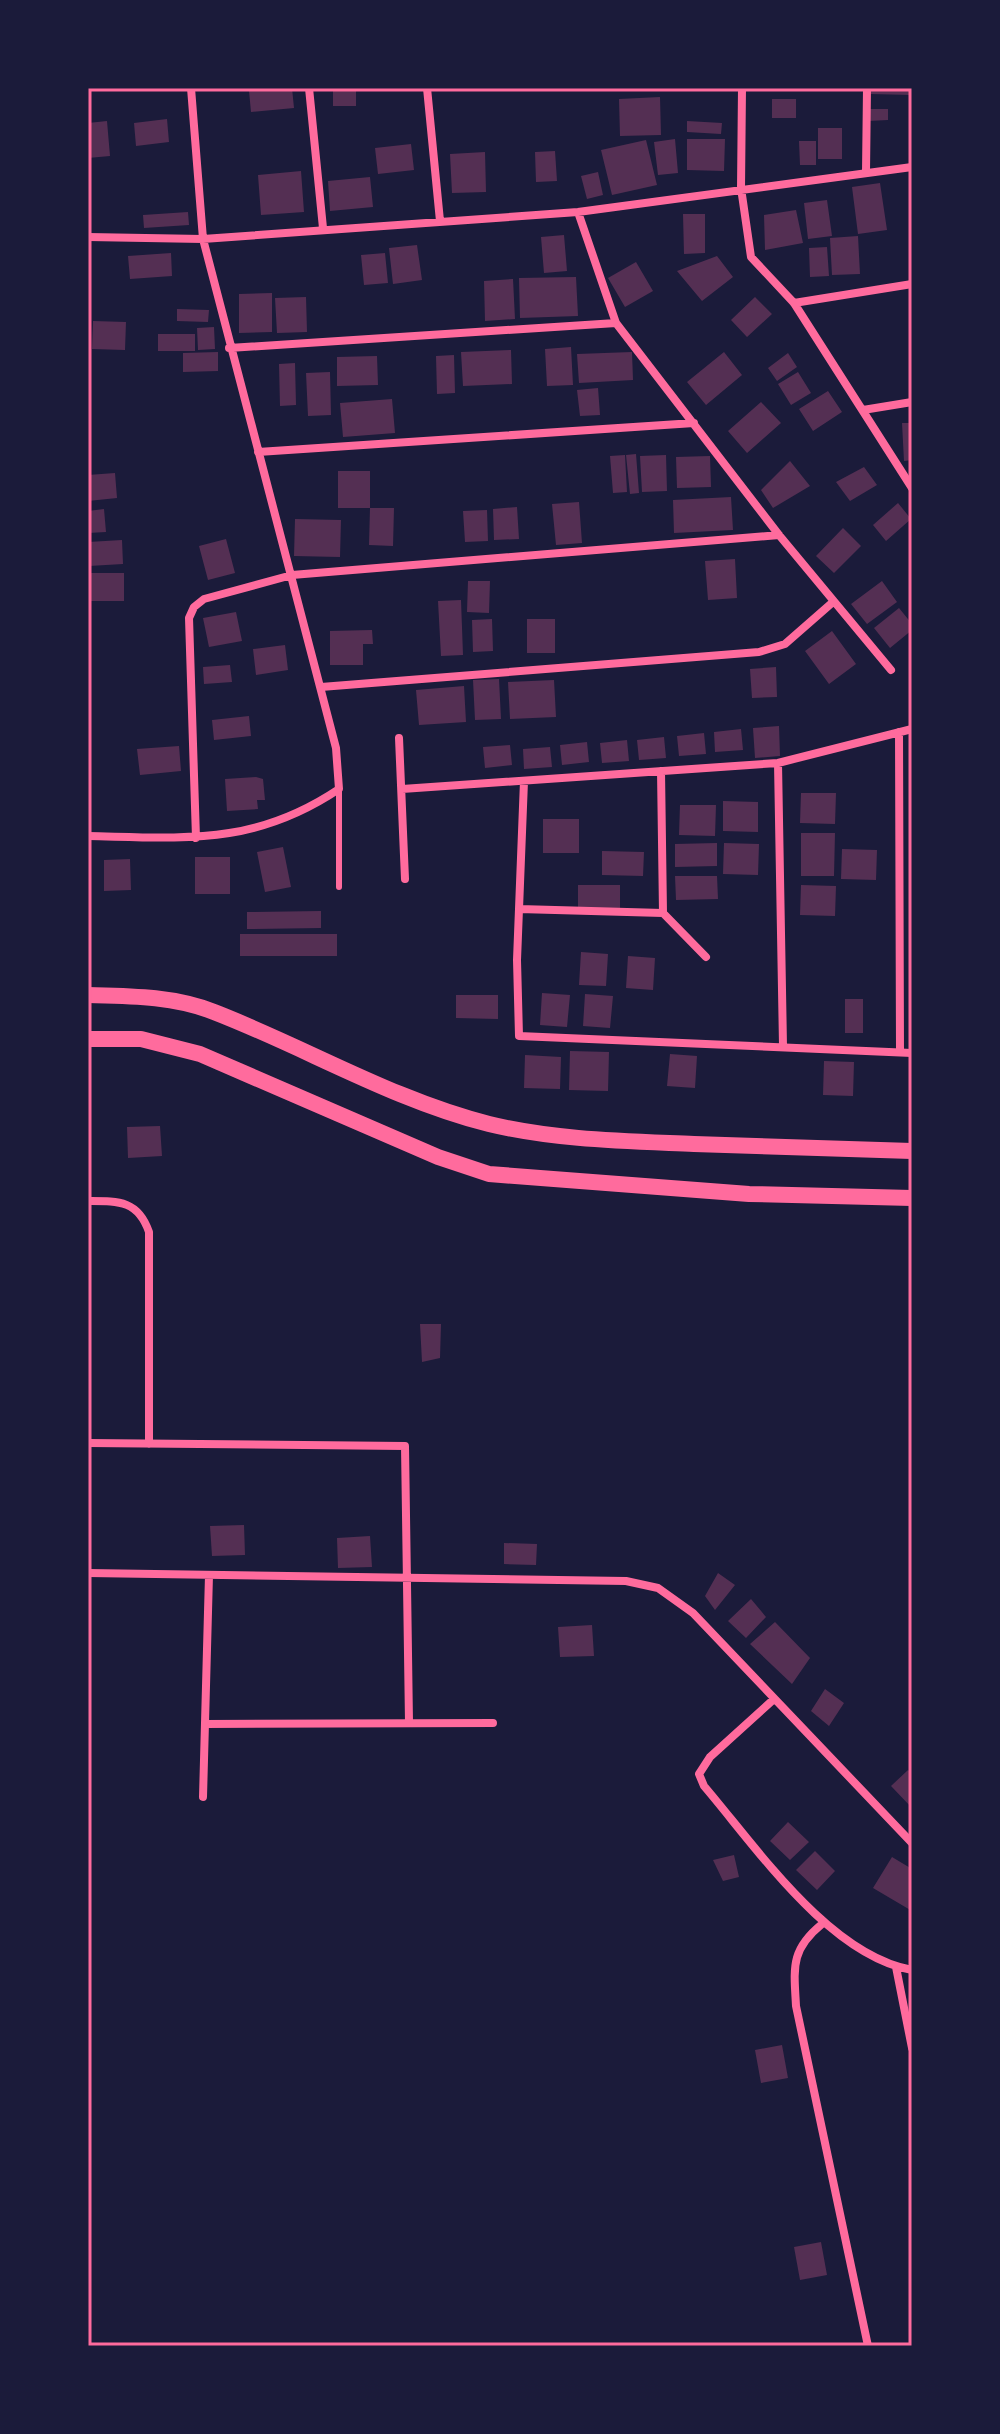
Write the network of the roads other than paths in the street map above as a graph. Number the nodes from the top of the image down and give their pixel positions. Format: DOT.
graph roads {
  1 [pos="191,88"];
  2 [pos="309,88"];
  3 [pos="427,88"];
  4 [pos="742,88"];
  5 [pos="867,88"];
  6 [pos="912,167"];
  7 [pos="866,172"];
  8 [pos="741,188"];
  9 [pos="578,212"];
  10 [pos="440,221"];
  11 [pos="323,228"];
  12 [pos="88,237"];
  13 [pos="203,239"];
  14 [pos="912,284"];
  15 [pos="794,303"];
  16 [pos="616,323"];
  17 [pos="229,348"];
  18 [pos="912,402"];
  19 [pos="863,410"];
  20 [pos="694,423"];
  21 [pos="258,452"];
  22 [pos="912,488"];
  23 [pos="779,535"];
  24 [pos="292,575"];
  25 [pos="833,602"];
  26 [pos="891,670"];
  27 [pos="321,687"];
  28 [pos="912,729"];
  29 [pos="899,732"];
  30 [pos="399,738"];
  31 [pos="778,763"];
  32 [pos="661,771"];
  33 [pos="524,781"];
  34 [pos="339,789"];
  35 [pos="402,789"];
  36 [pos="88,835"];
  37 [pos="196,838"];
  38 [pos="405,879"];
  39 [pos="339,887"];
  40 [pos="519,909"];
  41 [pos="663,913"];
  42 [pos="706,957"];
  43 [pos="88,995"];
  44 [pos="88,1039"];
  45 [pos="783,1046"];
  46 [pos="900,1052"];
  47 [pos="912,1053"];
  48 [pos="912,1151"];
  49 [pos="912,1198"];
  50 [pos="88,1201"];
  51 [pos="88,1443"];
  52 [pos="149,1444"];
  53 [pos="88,1573"];
  54 [pos="209,1575"];
  55 [pos="407,1578"];
  56 [pos="774,1699"];
  57 [pos="409,1722"];
  58 [pos="493,1723"];
  59 [pos="205,1724"];
  60 [pos="203,1797"];
  61 [pos="912,1843"];
  62 [pos="822,1924"];
  63 [pos="896,1967"];
  64 [pos="912,1970"];
  65 [pos="912,2048"];
  66 [pos="868,2346"];
  1 -- 13 [label="street"];
  2 -- 11 [label="street"];
  3 -- 10 [label="street"];
  4 -- 8 [label="street"];
  5 -- 7 [label="street"];
  6 -- 7 [label="street"];
  7 -- 8 [label="street"];
  8 -- 9 [label="street"];
  8 -- 15 [label="street"];
  9 -- 10 [label="street"];
  9 -- 16 [label="street"];
  10 -- 11 [label="street"];
  11 -- 13 [label="street"];
  12 -- 13 [label="street"];
  13 -- 17 [label="street"];
  14 -- 15 [label="street"];
  15 -- 19 [label="street"];
  16 -- 17 [label="street"];
  16 -- 20 [label="street"];
  17 -- 21 [label="street"];
  18 -- 19 [label="street"];
  19 -- 22 [label="street"];
  20 -- 21 [label="street"];
  20 -- 23 [label="street"];
  21 -- 24 [label="street"];
  23 -- 24 [label="street"];
  23 -- 25 [label="street"];
  24 -- 27 [label="street"];
  24 -- 37 [label="street"];
  25 -- 26 [label="street"];
  25 -- 27 [label="street"];
  27 -- 34 [label="street"];
  28 -- 29 [label="street"];
  29 -- 31 [label="street"];
  29 -- 46 [label="street"];
  30 -- 35 [label="street"];
  31 -- 32 [label="street"];
  31 -- 45 [label="street"];
  32 -- 33 [label="street"];
  32 -- 41 [label="street"];
  33 -- 35 [label="street"];
  33 -- 40 [label="street"];
  34 -- 37 [label="street"];
  34 -- 39 [label="lane"];
  35 -- 38 [label="street"];
  36 -- 37 [label="street"];
  40 -- 41 [label="street"];
  40 -- 45 [label="street"];
  41 -- 42 [label="street"];
  43 -- 48 [label="main road"];
  44 -- 49 [label="main road"];
  45 -- 46 [label="street"];
  46 -- 47 [label="street"];
  50 -- 52 [label="street"];
  51 -- 52 [label="street"];
  52 -- 55 [label="street"];
  53 -- 54 [label="street"];
  54 -- 55 [label="street"];
  54 -- 59 [label="street"];
  55 -- 56 [label="street"];
  55 -- 57 [label="street"];
  56 -- 61 [label="street"];
  56 -- 62 [label="street"];
  57 -- 58 [label="street"];
  57 -- 59 [label="street"];
  59 -- 60 [label="street"];
  62 -- 63 [label="street"];
  62 -- 66 [label="street"];
  63 -- 64 [label="street"];
  63 -- 65 [label="street"];
}
